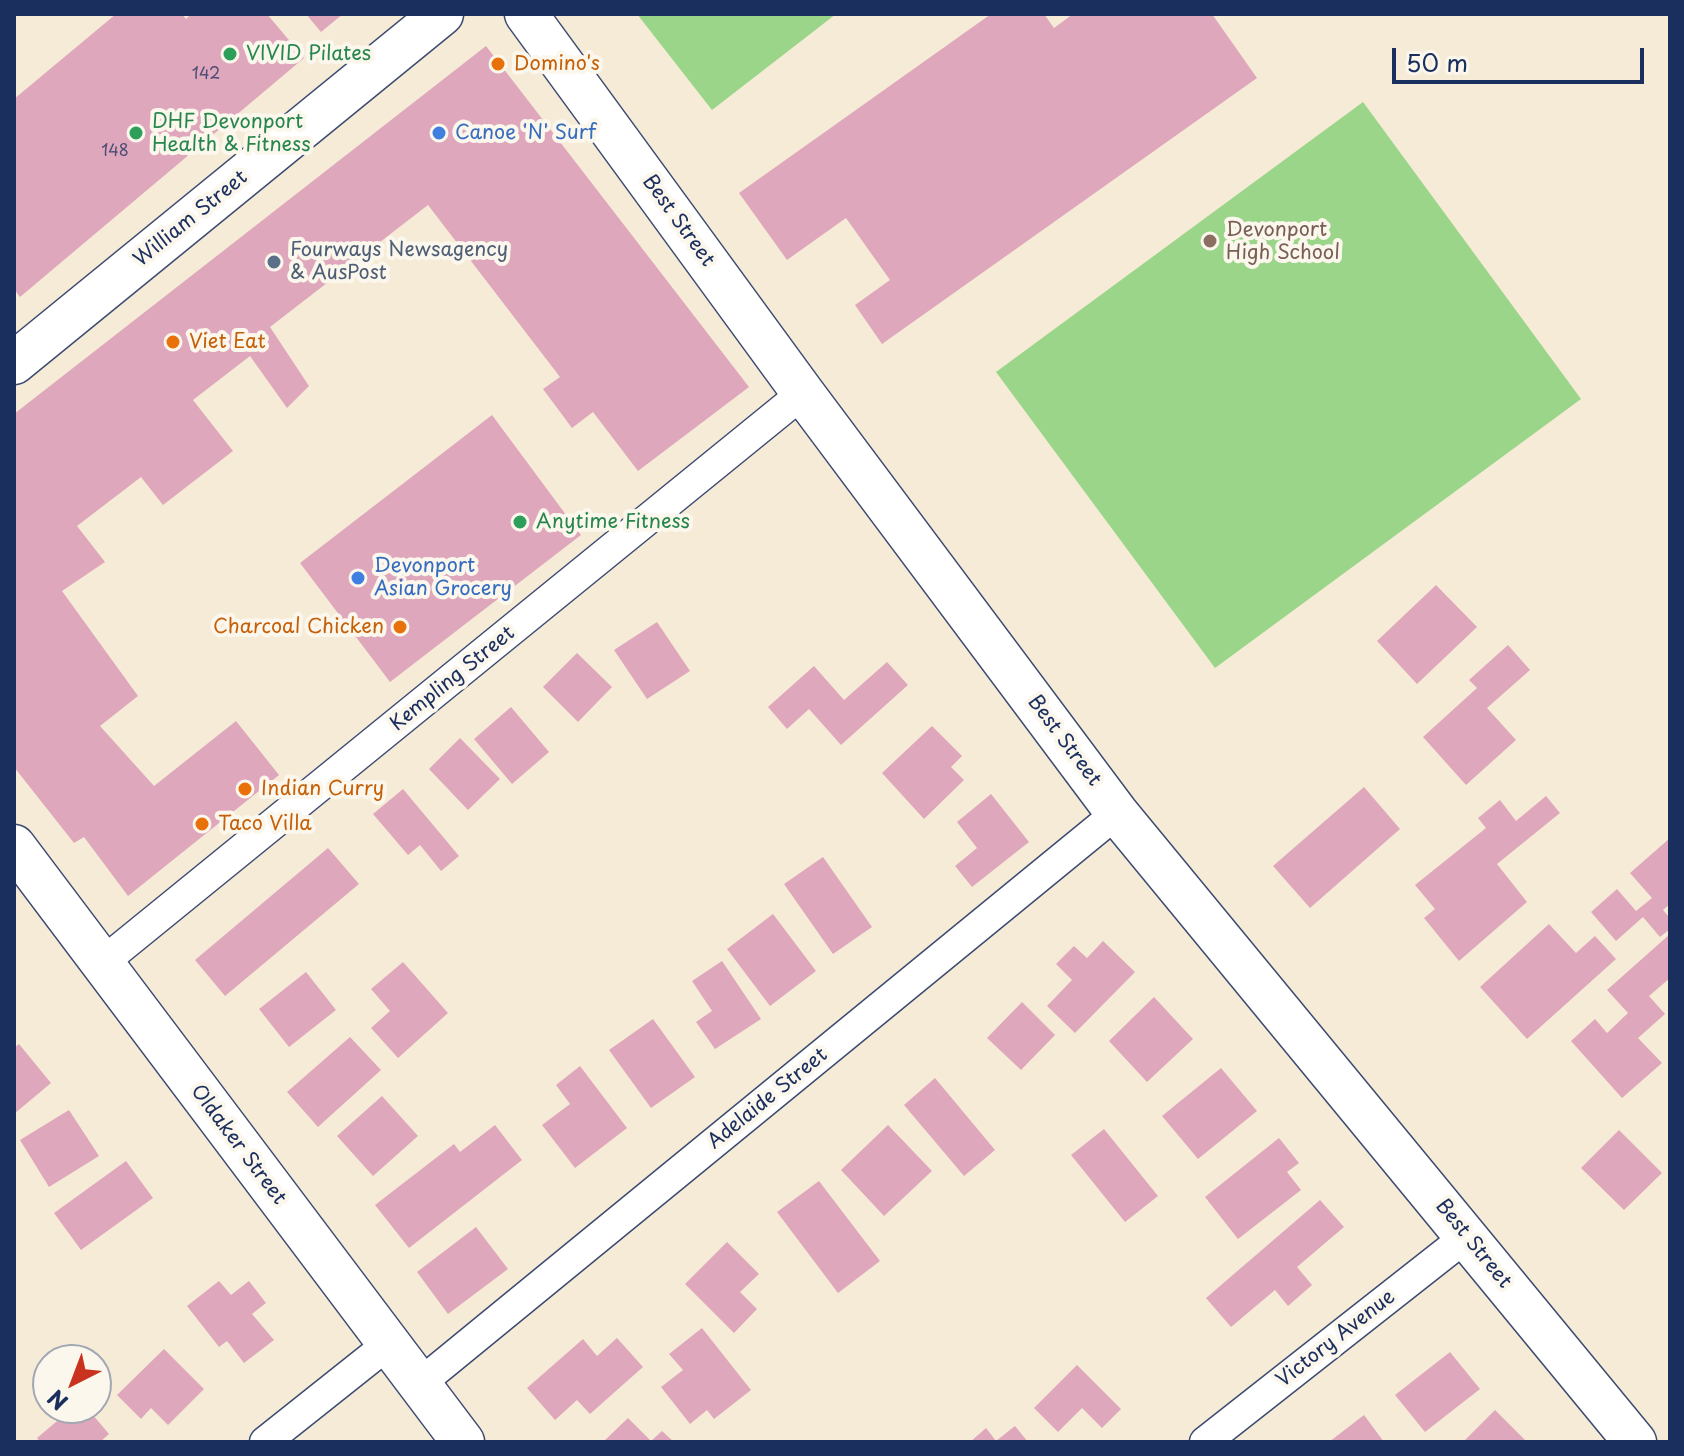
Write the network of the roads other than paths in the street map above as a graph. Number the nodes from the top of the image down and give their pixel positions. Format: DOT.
graph roads {
  1 [pos="442,14"];
  2 [pos="526,14"];
  3 [pos="14,363"];
  4 [pos="803,393"];
  5 [pos="1117,813"];
  6 [pos="14,846"];
  7 [pos="102,963"];
  8 [pos="1467,1236"];
  9 [pos="387,1345"];
  10 [pos="418,1385"];
  11 [pos="265,1442"];
  12 [pos="463,1442"];
  13 [pos="1205,1442"];
  14 [pos="1635,1442"];
  1 -- 3 [label="street, William Street"];
  2 -- 4 [label="street, Best Street"];
  4 -- 5 [label="street, Best Street"];
  4 -- 7 [label="street, Kempling Street"];
  5 -- 8 [label="street, Best Street"];
  5 -- 10 [label="street, Adelaide Street"];
  6 -- 7 [label="street, Oldaker Street"];
  7 -- 9 [label="street, Oldaker Street"];
  8 -- 13 [label="street, Victory Avenue"];
  8 -- 14 [label="street, Best Street"];
  9 -- 10 [label="street, Oldaker Street"];
  9 -- 11 [label="street"];
  10 -- 12 [label="street, Oldaker Street"];
}
